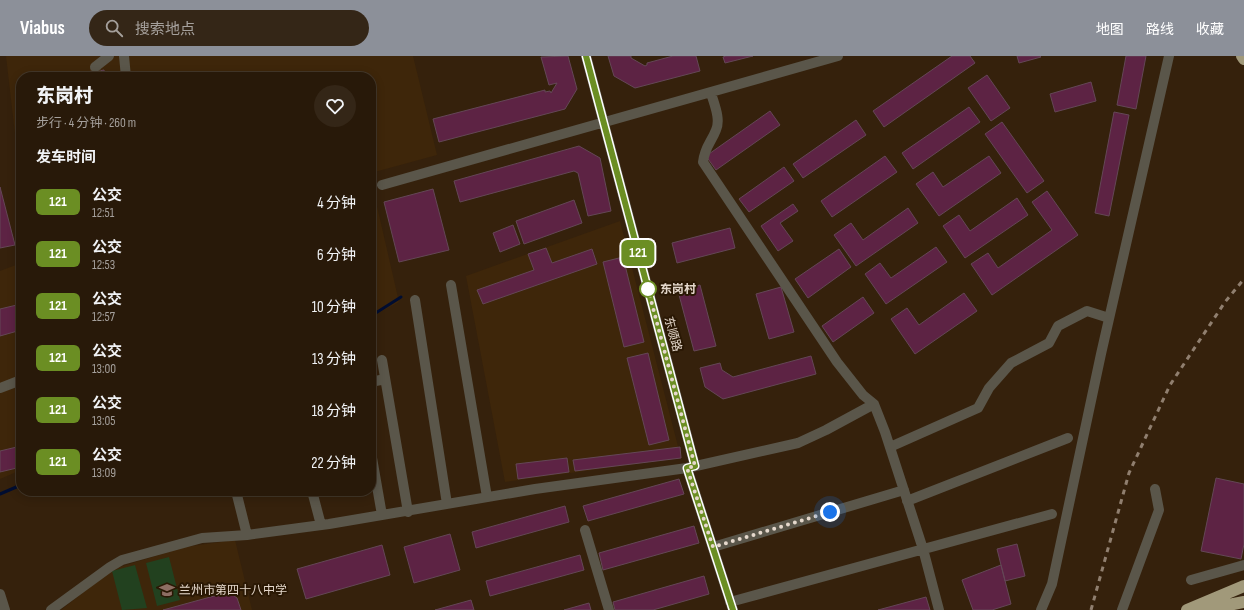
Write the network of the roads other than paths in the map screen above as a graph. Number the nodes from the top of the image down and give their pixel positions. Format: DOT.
graph roads {
  1 [pos="109,56"];
  2 [pos="124,56"];
  3 [pos="586,56"];
  4 [pos="838,56"];
  5 [pos="1169,56"];
  6 [pos="1242,56"];
  7 [pos="1244,59"];
  8 [pos="95,67"];
  9 [pos="126,72"];
  10 [pos="712,93"];
  11 [pos="604,124"];
  12 [pos="382,185"];
  13 [pos="451,285"];
  14 [pos="415,300"];
  15 [pos="1109,318"];
  16 [pos="382,360"];
  17 [pos="385,379"];
  18 [pos="376,381"];
  19 [pos="16,382"];
  20 [pos="0,388"];
  21 [pos="874,404"];
  22 [pos="1068,438"];
  23 [pos="890,447"];
  24 [pos="691,467"];
  25 [pos="376,481"];
  26 [pos="1155,489"];
  27 [pos="904,490"];
  28 [pos="237,496"];
  29 [pos="313,496"];
  30 [pos="487,497"];
  31 [pos="907,501"];
  32 [pos="447,504"];
  33 [pos="408,512"];
  34 [pos="1052,514"];
  35 [pos="382,515"];
  36 [pos="321,525"];
  37 [pos="585,530"];
  38 [pos="246,535"];
  39 [pos="713,547"];
  40 [pos="923,549"];
  41 [pos="1244,565"];
  42 [pos="1191,580"];
  43 [pos="1244,586"];
  44 [pos="0,594"];
  45 [pos="1244,598"];
  46 [pos="1244,602"];
  47 [pos="732,606"];
  48 [pos="1219,607"];
  49 [pos="5,610"];
  50 [pos="50,610"];
  51 [pos="608,610"];
  52 [pos="939,610"];
  53 [pos="1041,610"];
  54 [pos="1122,610"];
  55 [pos="1187,610"];
  56 [pos="1203,610"];
  1 -- 8 [label="street"];
  2 -- 9 [label="street"];
  3 -- 11 [label="street, 东顺路"];
  4 -- 10 [label="street"];
  5 -- 15 [label="street"];
  6 -- 7 [label="highway"];
  10 -- 11 [label="street"];
  10 -- 21 [label="street"];
  11 -- 12 [label="street"];
  11 -- 24 [label="street, 东顺路"];
  13 -- 30 [label="street"];
  14 -- 32 [label="street"];
  15 -- 23 [label="street"];
  15 -- 53 [label="street"];
  16 -- 17 [label="street"];
  17 -- 18 [label="street"];
  17 -- 33 [label="street"];
  19 -- 20 [label="street"];
  21 -- 23 [label="street"];
  21 -- 24 [label="street"];
  22 -- 31 [label="street"];
  23 -- 27 [label="street"];
  24 -- 30 [label="street"];
  24 -- 39 [label="street, 东顺路"];
  25 -- 35 [label="street"];
  26 -- 54 [label="street"];
  27 -- 31 [label="street"];
  27 -- 39 [label="street"];
  28 -- 38 [label="street"];
  29 -- 36 [label="street"];
  30 -- 32 [label="street"];
  31 -- 40 [label="street"];
  32 -- 33 [label="street"];
  33 -- 35 [label="street"];
  34 -- 40 [label="street"];
  35 -- 36 [label="street"];
  36 -- 38 [label="street"];
  37 -- 51 [label="street"];
  38 -- 50 [label="street"];
  39 -- 47 [label="street, 东顺路"];
  40 -- 47 [label="street"];
  40 -- 52 [label="street"];
  41 -- 42 [label="street"];
  43 -- 55 [label="highway"];
  44 -- 49 [label="street"];
  45 -- 48 [label="highway"];
  46 -- 48 [label="highway"];
  48 -- 56 [label="highway"];
}
